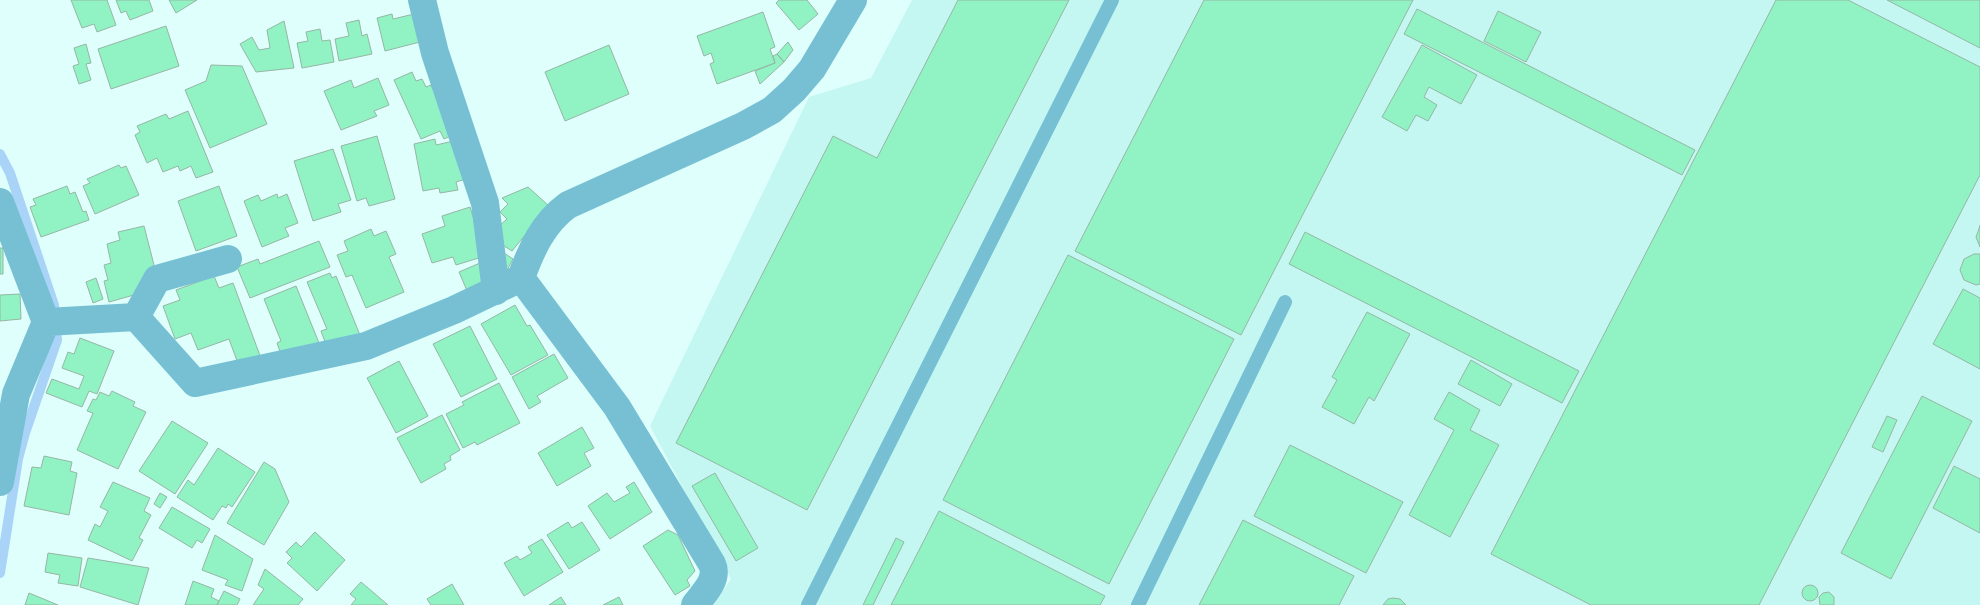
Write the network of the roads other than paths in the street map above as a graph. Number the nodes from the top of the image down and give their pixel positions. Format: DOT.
graph roads {
  1 [pos="422,0"];
  2 [pos="853,0"];
  3 [pos="1112,0"];
  4 [pos="0,202"];
  5 [pos="228,259"];
  6 [pos="521,278"];
  7 [pos="496,291"];
  8 [pos="1285,302"];
  9 [pos="136,318"];
  10 [pos="46,322"];
  11 [pos="8,403"];
  12 [pos="0,482"];
  13 [pos="695,605"];
  14 [pos="808,605"];
  15 [pos="1138,605"];
  1 -- 7 [label="street"];
  2 -- 6 [label="street"];
  3 -- 14 [label="lane"];
  4 -- 10 [label="street"];
  5 -- 9 [label="street"];
  6 -- 7 [label="street"];
  6 -- 13 [label="street"];
  7 -- 9 [label="street"];
  8 -- 15 [label="lane"];
  9 -- 10 [label="street"];
  10 -- 11 [label="street"];
  11 -- 12 [label="street"];
}
